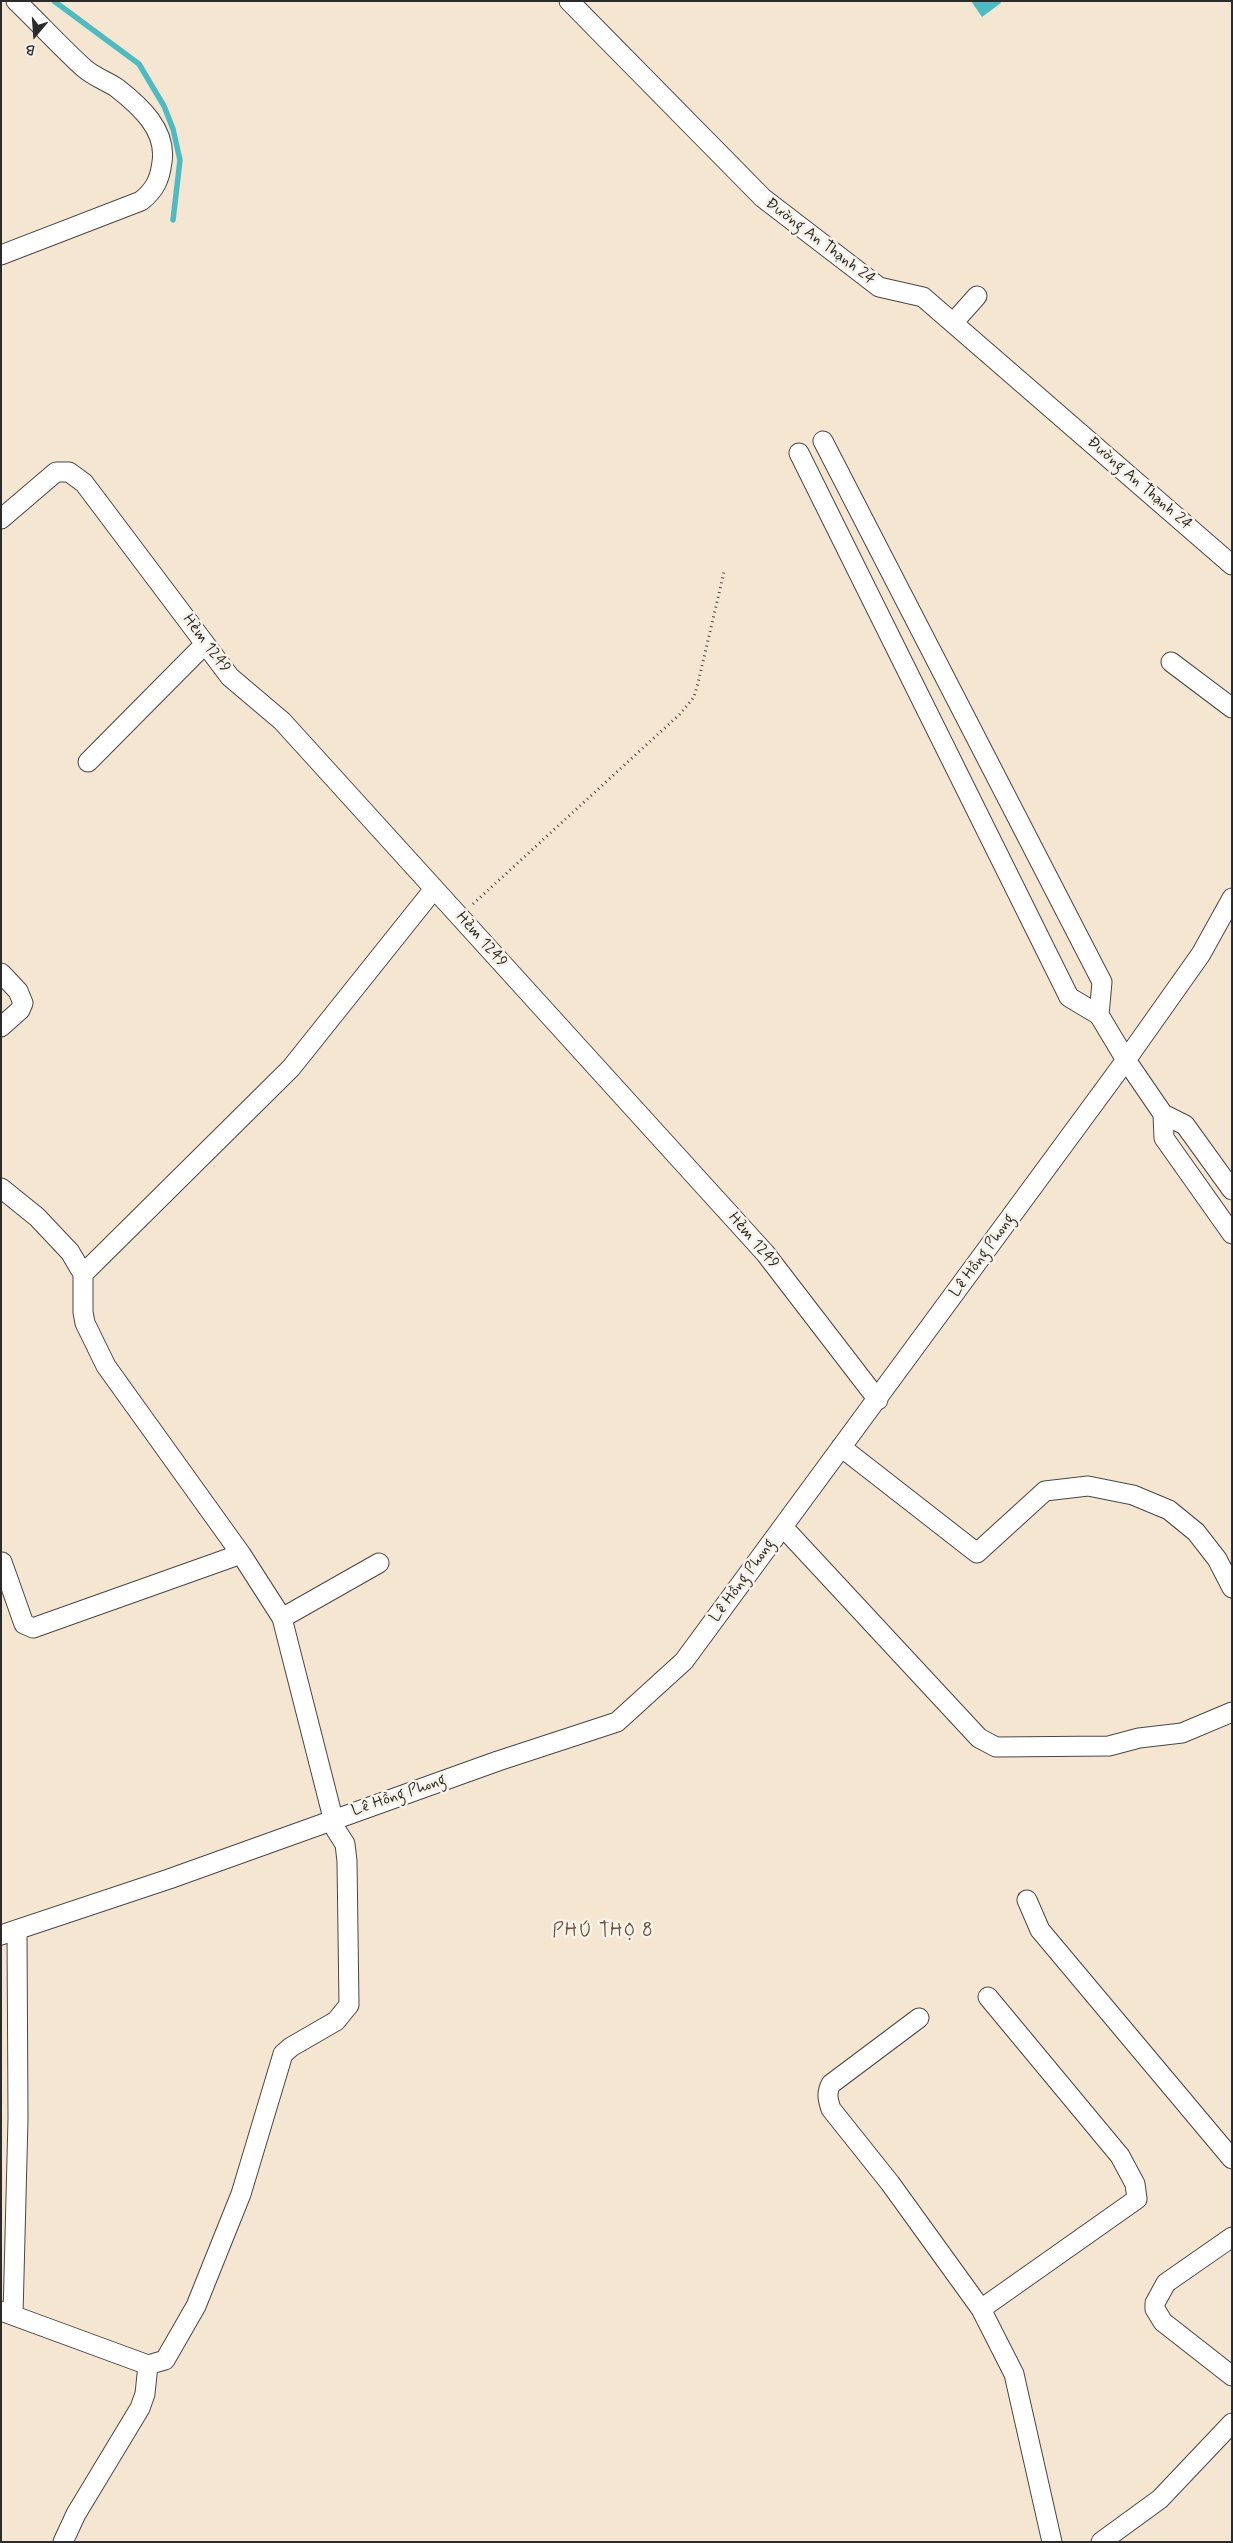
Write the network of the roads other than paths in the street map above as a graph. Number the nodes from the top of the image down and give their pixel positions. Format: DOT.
graph roads {
  1 [pos="16,1"];
  2 [pos="569,1"];
  3 [pos="1,255"];
  4 [pos="977,296"];
  5 [pos="953,323"];
  6 [pos="823,441"];
  7 [pos="799,453"];
  8 [pos="1,519"];
  9 [pos="1232,565"];
  10 [pos="206,644"];
  11 [pos="1171,662"];
  12 [pos="951,690"];
  13 [pos="924,706"];
  14 [pos="1232,708"];
  15 [pos="88,762"];
  16 [pos="434,889"];
  17 [pos="1232,898"];
  18 [pos="1,974"];
  19 [pos="1099,1015"];
  20 [pos="1,1027"];
  21 [pos="1126,1060"];
  22 [pos="1163,1114"];
  23 [pos="1,1188"];
  24 [pos="1232,1190"];
  25 [pos="1232,1234"];
  26 [pos="83,1274"];
  27 [pos="878,1400"];
  28 [pos="841,1447"];
  29 [pos="783,1526"];
  30 [pos="241,1554"];
  31 [pos="2,1562"];
  32 [pos="379,1563"];
  33 [pos="1232,1588"];
  34 [pos="282,1618"];
  35 [pos="1232,1712"];
  36 [pos="335,1818"];
  37 [pos="1027,1900"];
  38 [pos="9,1932"];
  39 [pos="988,1997"];
  40 [pos="919,2018"];
  41 [pos="1232,2159"];
  42 [pos="1232,2237"];
  43 [pos="981,2309"];
  44 [pos="7,2313"];
  45 [pos="148,2365"];
  46 [pos="1232,2376"];
  47 [pos="1232,2423"];
  48 [pos="63,2542"];
  49 [pos="1052,2542"];
  50 [pos="1101,2542"];
  1 -- 3 [label="street"];
  2 -- 5 [label="street, Đường An Thạnh 24"];
  4 -- 5 [label="street"];
  5 -- 9 [label="street, Đường An Thạnh 24"];
  6 -- 12 [label="street"];
  7 -- 13 [label="street"];
  8 -- 10 [label="street, Hẻm 1249"];
  10 -- 15 [label="street"];
  10 -- 16 [label="street, Hẻm 1249"];
  11 -- 14 [label="street"];
  12 -- 13 [label="street"];
  12 -- 19 [label="street"];
  13 -- 19 [label="street"];
  16 -- 26 [label="street"];
  16 -- 27 [label="street, Hẻm 1249"];
  17 -- 21 [label="street, Lê Hồng Phong"];
  18 -- 20 [label="street"];
  19 -- 21 [label="street"];
  21 -- 22 [label="street"];
  21 -- 27 [label="street, Lê Hồng Phong"];
  22 -- 24 [label="street"];
  22 -- 25 [label="street"];
  23 -- 26 [label="street"];
  26 -- 30 [label="street"];
  27 -- 28 [label="street, Lê Hồng Phong"];
  28 -- 29 [label="street, Lê Hồng Phong"];
  28 -- 33 [label="street"];
  29 -- 35 [label="street"];
  29 -- 36 [label="street, Lê Hồng Phong"];
  30 -- 31 [label="street"];
  30 -- 34 [label="street"];
  32 -- 34 [label="street"];
  34 -- 36 [label="street"];
  36 -- 38 [label="street, Lê Hồng Phong"];
  36 -- 45 [label="street"];
  37 -- 41 [label="street"];
  38 -- 44 [label="street"];
  39 -- 43 [label="street"];
  40 -- 43 [label="street"];
  42 -- 46 [label="street"];
  43 -- 49 [label="street"];
  44 -- 45 [label="street"];
  45 -- 48 [label="street"];
  47 -- 50 [label="street"];
}
